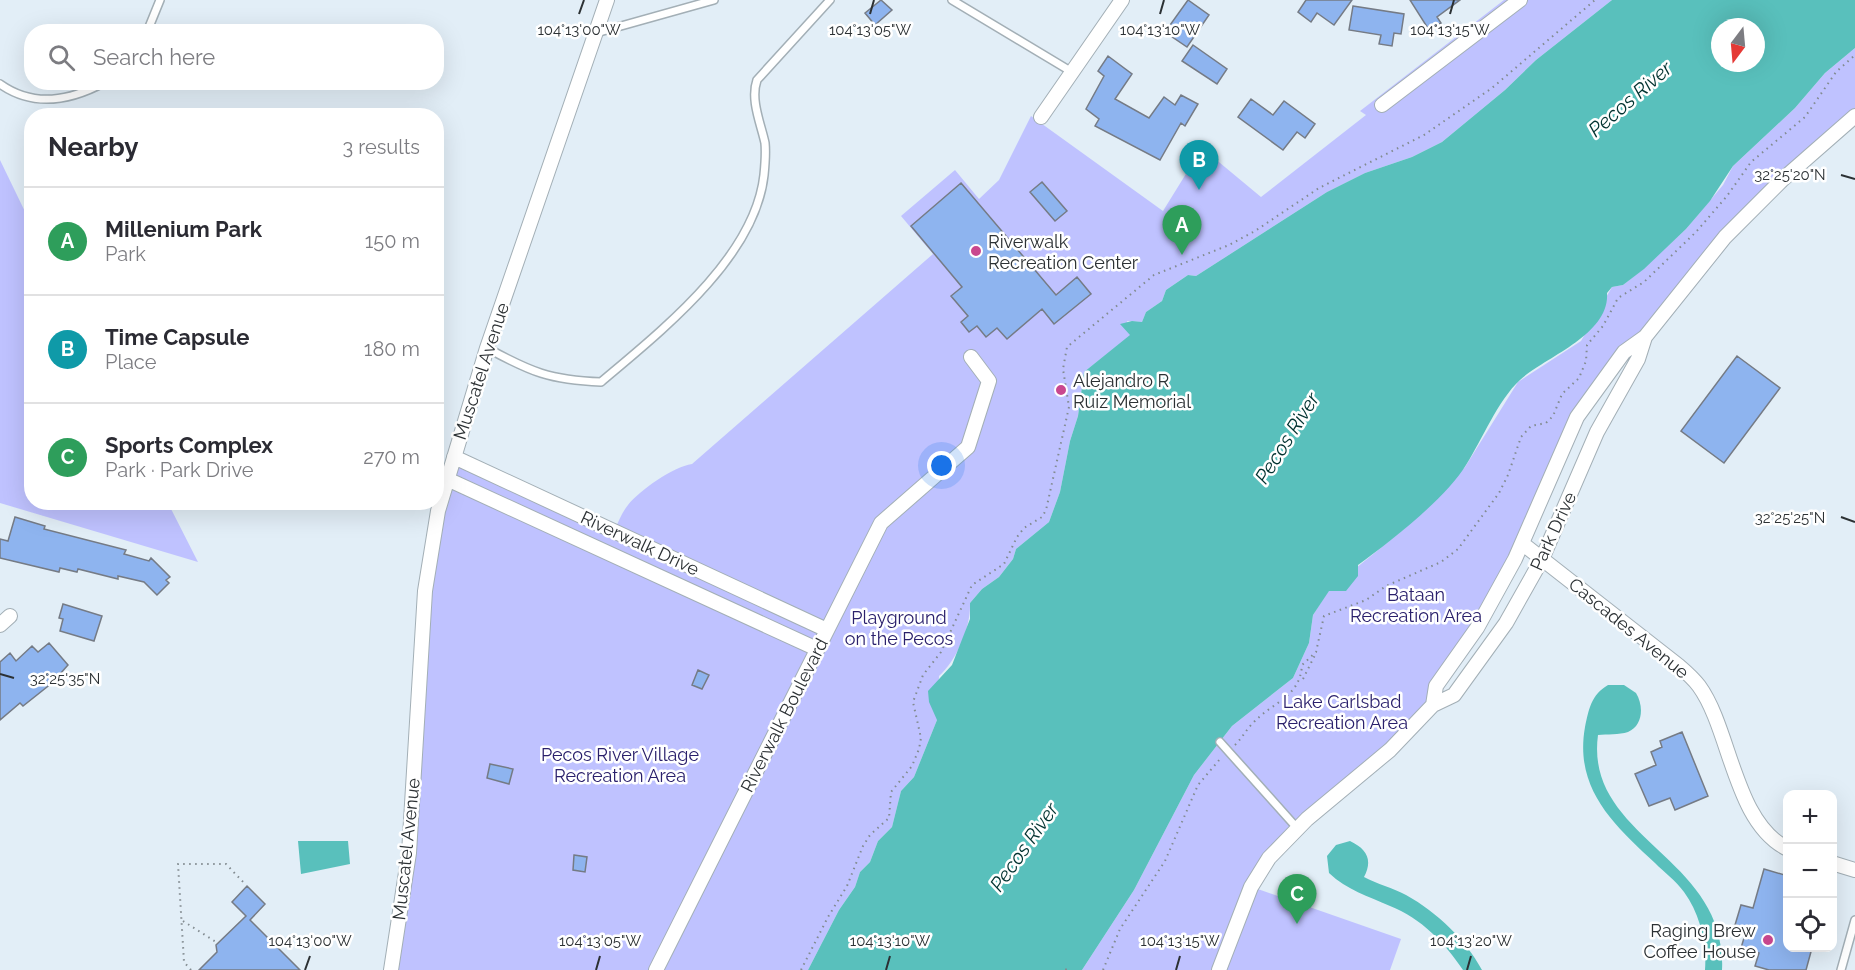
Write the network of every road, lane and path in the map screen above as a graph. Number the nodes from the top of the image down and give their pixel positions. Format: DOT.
graph roads {
  1 [pos="160,0"];
  2 [pos="607,0"];
  3 [pos="714,0"];
  4 [pos="830,0"];
  5 [pos="952,0"];
  6 [pos="1122,0"];
  7 [pos="1520,0"];
  8 [pos="1595,0"];
  9 [pos="150,24"];
  10 [pos="596,33"];
  11 [pos="1855,55"];
  12 [pos="1072,72"];
  13 [pos="0,84"];
  14 [pos="88,90"];
  15 [pos="1382,105"];
  16 [pos="1855,116"];
  17 [pos="1041,117"];
  18 [pos="1645,337"];
  19 [pos="487,348"];
  20 [pos="971,357"];
  21 [pos="454,457"];
  22 [pos="447,479"];
  23 [pos="444,490"];
  24 [pos="438,510"];
  25 [pos="623,535"];
  26 [pos="1523,544"];
  27 [pos="612,555"];
  28 [pos="1542,559"];
  29 [pos="827,630"];
  30 [pos="817,649"];
  31 [pos="1316,652"];
  32 [pos="1301,681"];
  33 [pos="1433,705"];
  34 [pos="1220,741"];
  35 [pos="1228,751"];
  36 [pos="1297,828"];
  37 [pos="1783,845"];
  38 [pos="1837,864"];
  39 [pos="1855,870"];
  40 [pos="245,884"];
  41 [pos="182,920"];
  42 [pos="1855,920"];
  43 [pos="216,942"];
  44 [pos="191,970"];
  45 [pos="391,970"];
  46 [pos="656,970"];
  47 [pos="801,970"];
  48 [pos="1103,970"];
  49 [pos="1219,970"];
  50 [pos="1841,970"];
  1 -- 9 [label="lane"];
  2 -- 10 [label="street, Muscatel Avenue"];
  3 -- 10 [label="lane"];
  4 -- 19 [label="lane"];
  5 -- 12 [label="lane"];
  6 -- 12 [label="street"];
  7 -- 15 [label="street"];
  8 -- 47 [label="path"];
  10 -- 19 [label="street, Muscatel Avenue"];
  11 -- 31 [label="path"];
  12 -- 17 [label="street"];
  13 -- 14 [label="lane"];
  16 -- 18 [label="street, Park Drive"];
  18 -- 26 [label="street, Park Drive"];
  18 -- 28 [label="street, Park Drive"];
  19 -- 21 [label="street, Muscatel Avenue"];
  20 -- 29 [label="street, Riverwalk Boulevard"];
  21 -- 22 [label="street, Muscatel Avenue"];
  21 -- 25 [label="street, Riverwalk Drive"];
  22 -- 23 [label="street, Muscatel Avenue"];
  22 -- 27 [label="street, Riverwalk Drive"];
  24 -- 45 [label="street, Muscatel Avenue"];
  25 -- 27 [label="street"];
  25 -- 29 [label="street, Riverwalk Drive"];
  26 -- 28 [label="street, Cascades Avenue"];
  26 -- 33 [label="street, Park Drive"];
  27 -- 30 [label="street, Riverwalk Drive"];
  28 -- 33 [label="street, Park Drive"];
  28 -- 37 [label="street, Cascades Avenue"];
  29 -- 30 [label="street, Riverwalk Boulevard"];
  30 -- 46 [label="street, Riverwalk Boulevard"];
  31 -- 32 [label="path"];
  31 -- 32 [label="path"];
  32 -- 35 [label="path"];
  33 -- 36 [label="street, Park Drive"];
  34 -- 35 [label="lane"];
  35 -- 36 [label="lane"];
  35 -- 48 [label="path"];
  36 -- 49 [label="street, Park Drive"];
  38 -- 39 [label="street"];
  40 -- 41 [label="path"];
  41 -- 43 [label="path"];
  41 -- 44 [label="path"];
  42 -- 50 [label="lane"];
}
